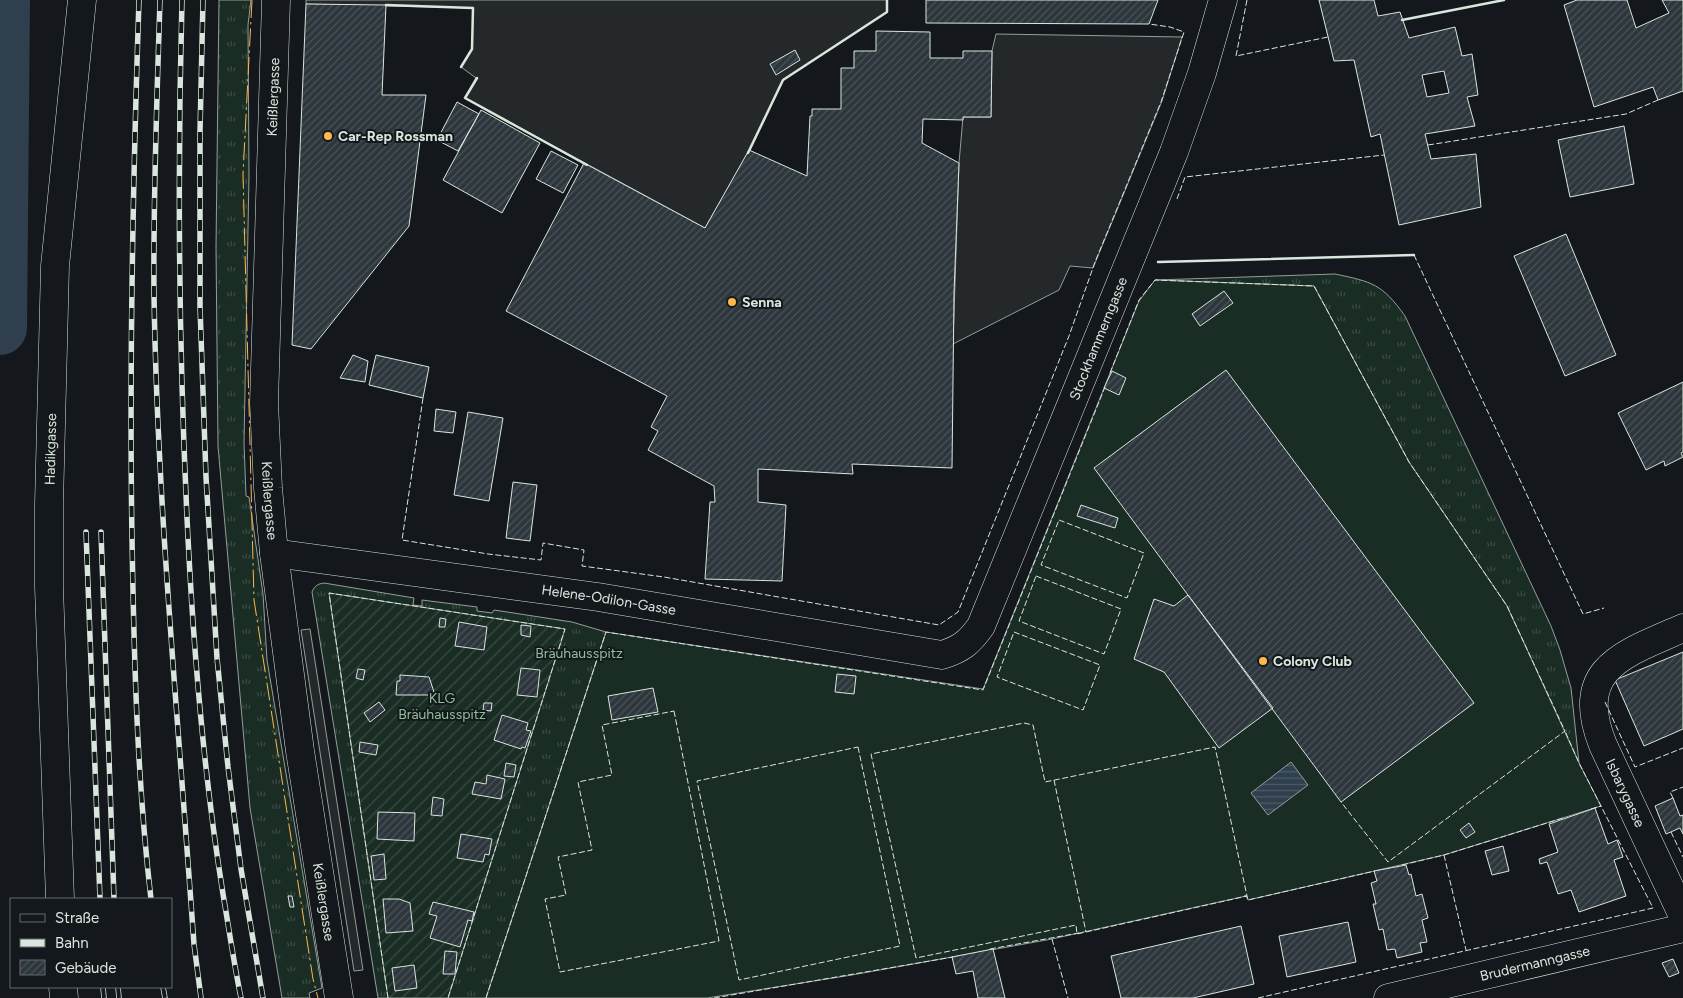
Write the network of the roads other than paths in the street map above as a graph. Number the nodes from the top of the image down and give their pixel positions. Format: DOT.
graph roads {
  1 [pos="82,0"];
  2 [pos="276,0"];
  3 [pos="1221,5"];
  4 [pos="274,553"];
  5 [pos="1683,628"];
  6 [pos="942,655"];
  7 [pos="60,898"];
  8 [pos="1683,916"];
  9 [pos="1683,928"];
  10 [pos="339,998"];
  11 [pos="1388,998"];
  1 -- 7 [label="street, Hadikgasse"];
  2 -- 4 [label="street, Keißlergasse"];
  3 -- 6 [label="street, Stockhammerngasse"];
  4 -- 6 [label="street, Helene-Odilon-Gasse"];
  4 -- 10 [label="street, Keißlergasse"];
  5 -- 8 [label="street, Isbarygasse"];
  9 -- 11 [label="street, Brudermanngasse"];
}
